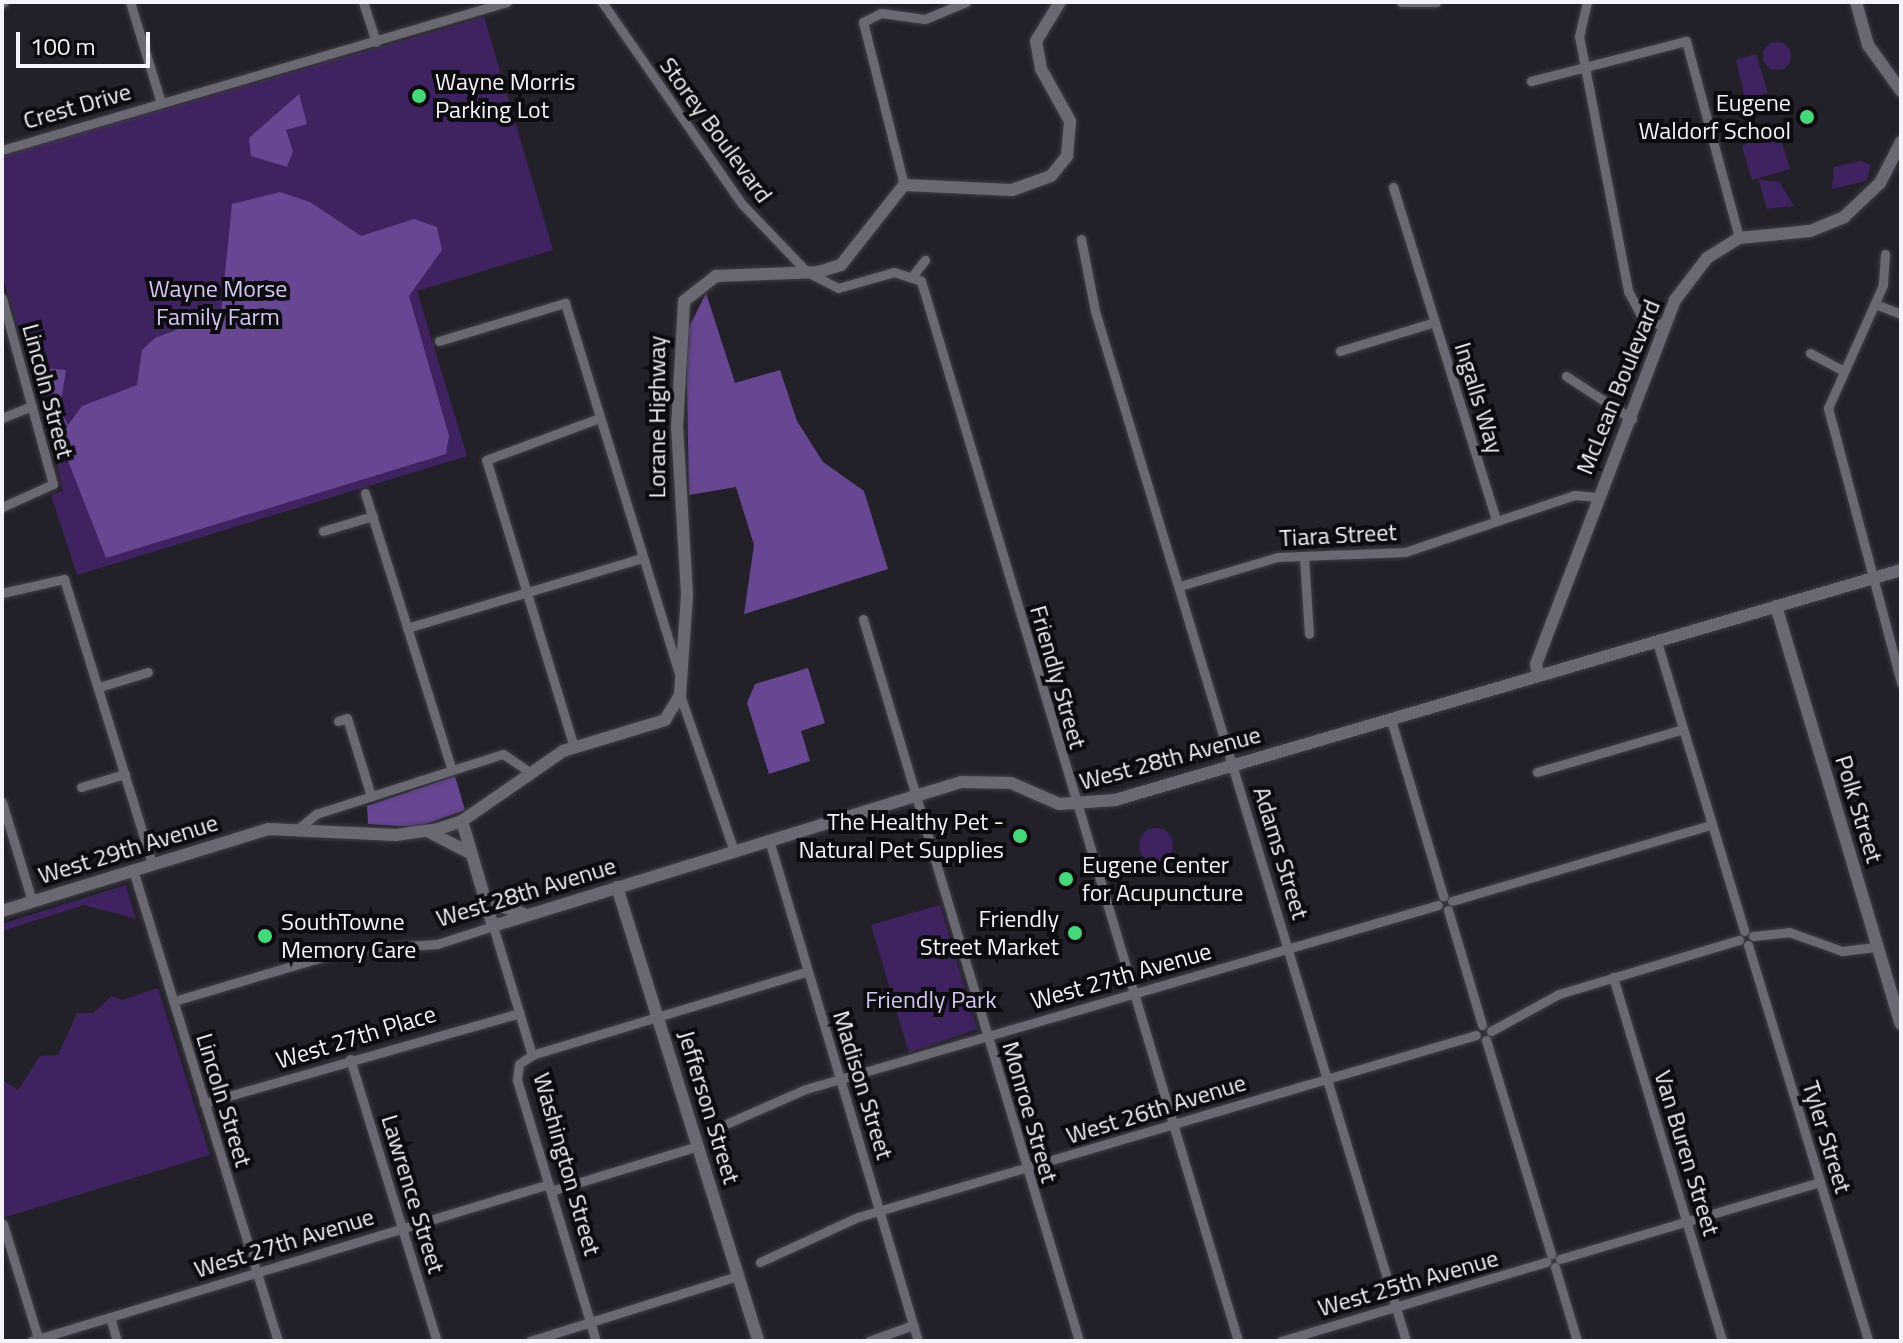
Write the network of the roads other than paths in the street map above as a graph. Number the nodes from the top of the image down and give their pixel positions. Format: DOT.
graph roads {
  1 [pos="130,2"];
  2 [pos="363,2"];
  3 [pos="507,2"];
  4 [pos="602,2"];
  5 [pos="966,2"];
  6 [pos="1060,2"];
  7 [pos="1401,2"];
  8 [pos="1436,2"];
  9 [pos="1587,2"];
  10 [pos="1856,2"];
  11 [pos="485,5"];
  12 [pos="376,42"];
  13 [pos="1584,65"];
  14 [pos="1531,81"];
  15 [pos="1901,91"];
  16 [pos="161,103"];
  17 [pos="1901,142"];
  18 [pos="2,150"];
  19 [pos="904,185"];
  20 [pos="1393,187"];
  21 [pos="1739,238"];
  22 [pos="1081,239"];
  23 [pos="1885,254"];
  24 [pos="925,260"];
  25 [pos="807,272"];
  26 [pos="914,274"];
  27 [pos="2,298"];
  28 [pos="1875,304"];
  29 [pos="1901,314"];
  30 [pos="1435,322"];
  31 [pos="1662,326"];
  32 [pos="439,341"];
  33 [pos="1340,351"];
  34 [pos="1810,353"];
  35 [pos="1840,369"];
  36 [pos="1566,376"];
  37 [pos="32,406"];
  38 [pos="2,418"];
  39 [pos="597,419"];
  40 [pos="1632,419"];
  41 [pos="365,493"];
  42 [pos="1597,497"];
  43 [pos="2,507"];
  44 [pos="373,516"];
  45 [pos="1496,519"];
  46 [pos="323,531"];
  47 [pos="1304,557"];
  48 [pos="639,559"];
  49 [pos="1901,570"];
  50 [pos="1870,579"];
  51 [pos="1180,586"];
  52 [pos="2,593"];
  53 [pos="526,594"];
  54 [pos="1776,606"];
  55 [pos="863,619"];
  56 [pos="407,628"];
  57 [pos="1309,634"];
  58 [pos="1657,642"];
  59 [pos="148,672"];
  60 [pos="1538,676"];
  61 [pos="680,677"];
  62 [pos="1901,683"];
  63 [pos="99,687"];
  64 [pos="680,695"];
  65 [pos="1391,720"];
  66 [pos="338,721"];
  67 [pos="1683,729"];
  68 [pos="574,747"];
  69 [pos="1234,766"];
  70 [pos="452,770"];
  71 [pos="530,772"];
  72 [pos="1537,772"];
  73 [pos="125,774"];
  74 [pos="81,787"];
  75 [pos="915,795"];
  76 [pos="371,796"];
  77 [pos="2,802"];
  78 [pos="1076,806"];
  79 [pos="462,821"];
  80 [pos="1711,825"];
  81 [pos="300,827"];
  82 [pos="424,833"];
  83 [pos="769,840"];
  84 [pos="734,851"];
  85 [pos="471,854"];
  86 [pos="152,864"];
  87 [pos="133,870"];
  88 [pos="617,887"];
  89 [pos="32,901"];
  90 [pos="485,901"];
  91 [pos="1445,903"];
  92 [pos="2,911"];
  93 [pos="534,913"];
  94 [pos="493,926"];
  95 [pos="1746,938"];
  96 [pos="1877,947"];
  97 [pos="1289,948"];
  98 [pos="808,971"];
  99 [pos="1613,977"];
  100 [pos="1133,994"];
  101 [pos="174,1001"];
  102 [pos="519,1013"];
  103 [pos="657,1017"];
  104 [pos="1901,1024"];
  105 [pos="1484,1033"];
  106 [pos="987,1036"];
  107 [pos="532,1055"];
  108 [pos="350,1059"];
  109 [pos="1328,1078"];
  110 [pos="841,1080"];
  111 [pos="204,1103"];
  112 [pos="728,1123"];
  113 [pos="1172,1125"];
  114 [pos="698,1146"];
  115 [pos="1025,1168"];
  116 [pos="1820,1182"];
  117 [pos="550,1187"];
  118 [pos="879,1211"];
  119 [pos="1686,1221"];
  120 [pos="3,1224"];
  121 [pos="403,1227"];
  122 [pos="1553,1261"];
  123 [pos="760,1262"];
  124 [pos="256,1272"];
  125 [pos="738,1276"];
  126 [pos="1396,1307"];
  127 [pos="110,1317"];
  128 [pos="591,1322"];
  129 [pos="913,1325"];
  130 [pos="36,1340"];
  131 [pos="117,1341"];
  132 [pos="278,1341"];
  133 [pos="437,1341"];
  134 [pos="530,1341"];
  135 [pos="596,1341"];
  136 [pos="758,1341"];
  137 [pos="869,1341"];
  138 [pos="918,1341"];
  139 [pos="1079,1341"];
  140 [pos="1238,1341"];
  141 [pos="1281,1341"];
  142 [pos="1406,1341"];
  143 [pos="1577,1341"];
  144 [pos="1722,1341"];
  145 [pos="1868,1341"];
  1 -- 16 [label="street"];
  2 -- 12 [label="street"];
  3 -- 11 [label="street, Crest Drive"];
  4 -- 25 [label="street, Storey Boulevard"];
  5 -- 19 [label="street"];
  6 -- 19 [label="street"];
  7 -- 8 [label="street"];
  9 -- 13 [label="street"];
  10 -- 15 [label="street"];
  11 -- 12 [label="street, Crest Drive"];
  12 -- 16 [label="street, Crest Drive"];
  13 -- 14 [label="street"];
  13 -- 21 [label="street"];
  13 -- 31 [label="street"];
  16 -- 18 [label="street, Crest Drive"];
  17 -- 21 [label="street"];
  19 -- 25 [label="street, Lorane Highway"];
  20 -- 30 [label="street, Ingalls Way"];
  21 -- 31 [label="street, McLean Boulevard"];
  22 -- 51 [label="street, Adams Street"];
  23 -- 28 [label="street"];
  24 -- 26 [label="street"];
  25 -- 26 [label="street"];
  25 -- 61 [label="street, Lorane Highway"];
  26 -- 78 [label="street, Friendly Street"];
  27 -- 37 [label="street, Lincoln Street"];
  28 -- 29 [label="street"];
  28 -- 35 [label="street"];
  30 -- 33 [label="street"];
  30 -- 45 [label="street, Ingalls Way"];
  31 -- 40 [label="street, McLean Boulevard"];
  32 -- 39 [label="street"];
  34 -- 35 [label="street"];
  35 -- 50 [label="street"];
  36 -- 40 [label="street"];
  37 -- 38 [label="street"];
  37 -- 43 [label="street, Lincoln Street"];
  39 -- 48 [label="street"];
  39 -- 53 [label="street"];
  40 -- 42 [label="street, McLean Boulevard"];
  41 -- 44 [label="street"];
  42 -- 45 [label="street"];
  42 -- 60 [label="street, McLean Boulevard"];
  44 -- 46 [label="street"];
  44 -- 56 [label="street"];
  45 -- 47 [label="street, Tiara Street"];
  47 -- 51 [label="street, Tiara Street"];
  47 -- 57 [label="street"];
  48 -- 53 [label="street"];
  48 -- 61 [label="street"];
  49 -- 50 [label="street, West 28th Avenue"];
  50 -- 54 [label="street, West 28th Avenue"];
  50 -- 62 [label="street"];
  51 -- 69 [label="street, Adams Street"];
  52 -- 63 [label="street"];
  53 -- 56 [label="street"];
  53 -- 68 [label="street"];
  54 -- 58 [label="street, West 28th Avenue"];
  54 -- 96 [label="street, Polk Street"];
  55 -- 75 [label="street, Monroe Street"];
  56 -- 70 [label="street"];
  58 -- 60 [label="street, West 28th Avenue"];
  58 -- 67 [label="street, Tyler Street"];
  59 -- 63 [label="street"];
  60 -- 65 [label="street, West 28th Avenue"];
  61 -- 64 [label="street, Lorane Highway"];
  63 -- 73 [label="street"];
  64 -- 68 [label="street"];
  64 -- 84 [label="street"];
  65 -- 69 [label="street, West 28th Avenue"];
  65 -- 91 [label="street"];
  66 -- 76 [label="street"];
  67 -- 72 [label="street"];
  67 -- 80 [label="street, Tyler Street"];
  68 -- 71 [label="street"];
  69 -- 78 [label="street, West 28th Avenue"];
  69 -- 97 [label="street, Adams Street"];
  70 -- 71 [label="street"];
  70 -- 76 [label="street"];
  71 -- 79 [label="street"];
  73 -- 74 [label="street"];
  73 -- 86 [label="street"];
  75 -- 78 [label="street, West 28th Avenue"];
  75 -- 83 [label="street, West 28th Avenue"];
  75 -- 106 [label="street, Monroe Street"];
  76 -- 81 [label="street"];
  77 -- 89 [label="street"];
  78 -- 100 [label="street, Friendly Street"];
  79 -- 82 [label="street"];
  79 -- 85 [label="street, Washington Street"];
  80 -- 91 [label="street, West 27th Avenue"];
  80 -- 95 [label="street, Tyler Street"];
  81 -- 82 [label="street"];
  81 -- 86 [label="street, West 29th Avenue"];
  82 -- 85 [label="street"];
  83 -- 84 [label="street, West 28th Avenue"];
  83 -- 98 [label="street, Madison Street"];
  84 -- 88 [label="street, West 28th Avenue"];
  85 -- 90 [label="street, Washington Street"];
  86 -- 87 [label="street, West 29th Avenue"];
  87 -- 89 [label="street, West 29th Avenue"];
  87 -- 101 [label="street, Lincoln Street"];
  88 -- 93 [label="street, West 28th Avenue"];
  88 -- 103 [label="street, Jefferson Street"];
  89 -- 92 [label="street, West 29th Avenue"];
  90 -- 93 [label="street"];
  90 -- 94 [label="street, Washington Street"];
  91 -- 97 [label="street, West 27th Avenue"];
  91 -- 105 [label="street"];
  93 -- 94 [label="street, West 28th Avenue"];
  94 -- 101 [label="street, West 28th Avenue"];
  94 -- 102 [label="street, Washington Street"];
  95 -- 96 [label="street, West 26th Avenue"];
  95 -- 99 [label="street, West 26th Avenue"];
  95 -- 116 [label="street, Tyler Street"];
  96 -- 104 [label="street, Polk Street"];
  97 -- 100 [label="street, West 27th Avenue"];
  97 -- 109 [label="street, Adams Street"];
  98 -- 103 [label="street"];
  98 -- 110 [label="street, Madison Street"];
  99 -- 105 [label="street, West 26th Avenue"];
  99 -- 119 [label="street, Van Buren Street"];
  100 -- 106 [label="street, West 27th Avenue"];
  100 -- 113 [label="street, Friendly Street"];
  101 -- 111 [label="street, Lincoln Street"];
  102 -- 107 [label="street, Washington Street"];
  102 -- 108 [label="street, West 27th Place"];
  103 -- 107 [label="street"];
  103 -- 114 [label="street, Jefferson Street"];
  105 -- 109 [label="street, West 26th Avenue"];
  105 -- 122 [label="street"];
  106 -- 110 [label="street, West 27th Avenue"];
  106 -- 115 [label="street, Monroe Street"];
  107 -- 117 [label="street, Washington Street"];
  108 -- 111 [label="street, West 27th Place"];
  108 -- 121 [label="street, Lawrence Street"];
  109 -- 113 [label="street, West 26th Avenue"];
  109 -- 126 [label="street, Adams Street"];
  110 -- 112 [label="street, West 27th Avenue"];
  110 -- 118 [label="street, Madison Street"];
  111 -- 124 [label="street, Lincoln Street"];
  113 -- 115 [label="street, West 26th Avenue"];
  113 -- 140 [label="street, Friendly Street"];
  114 -- 117 [label="street, West 27th Avenue"];
  114 -- 125 [label="street, Jefferson Street"];
  115 -- 118 [label="street, West 26th Avenue"];
  115 -- 139 [label="street, Monroe Street"];
  116 -- 119 [label="street, West 25th Avenue"];
  116 -- 145 [label="street, Tyler Street"];
  117 -- 121 [label="street, West 27th Avenue"];
  117 -- 128 [label="street, Washington Street"];
  118 -- 123 [label="street, West 26th Avenue"];
  118 -- 129 [label="street, Madison Street"];
  119 -- 122 [label="street, West 25th Avenue"];
  119 -- 144 [label="street, Van Buren Street"];
  120 -- 130 [label="street"];
  121 -- 124 [label="street, West 27th Avenue"];
  121 -- 133 [label="street, Lawrence Street"];
  122 -- 126 [label="street, West 25th Avenue"];
  122 -- 143 [label="street"];
  124 -- 127 [label="street, West 27th Avenue"];
  124 -- 132 [label="street, Lincoln Street"];
  125 -- 128 [label="street"];
  125 -- 136 [label="street, Jefferson Street"];
  126 -- 141 [label="street, West 25th Avenue"];
  126 -- 142 [label="street, Adams Street"];
  127 -- 130 [label="street, West 27th Avenue"];
  127 -- 131 [label="street"];
  128 -- 134 [label="street"];
  128 -- 135 [label="street, Washington Street"];
  129 -- 137 [label="street"];
  129 -- 138 [label="street, Madison Street"];
}
